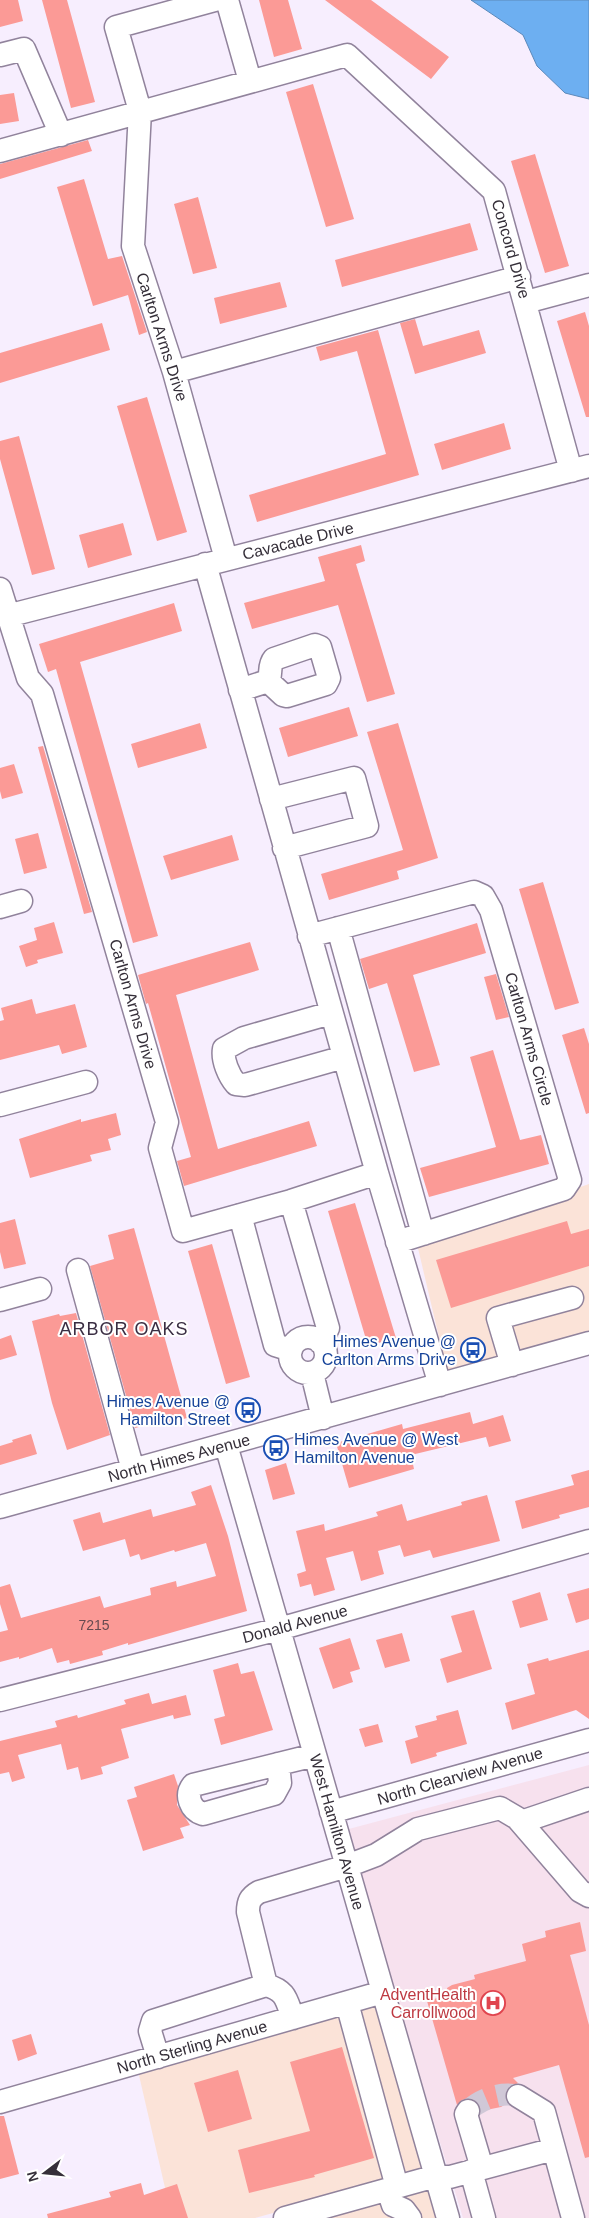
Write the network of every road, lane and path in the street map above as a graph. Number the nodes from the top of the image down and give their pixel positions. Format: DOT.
graph roads {
  1 [pos="215,0"];
  2 [pos="227,0"];
  3 [pos="0,55"];
  4 [pos="250,81"];
  5 [pos="140,111"];
  6 [pos="61,135"];
  7 [pos="0,151"];
  8 [pos="519,277"];
  9 [pos="589,285"];
  10 [pos="526,302"];
  11 [pos="174,372"];
  12 [pos="580,469"];
  13 [pos="226,559"];
  14 [pos="205,564"];
  15 [pos="0,589"];
  16 [pos="7,616"];
  17 [pos="268,682"];
  18 [pos="240,690"];
  19 [pos="271,799"];
  20 [pos="284,848"];
  21 [pos="21,901"];
  22 [pos="0,908"];
  23 [pos="338,928"];
  24 [pos="309,936"];
  25 [pos="331,1013"];
  26 [pos="344,1057"];
  27 [pos="86,1082"];
  28 [pos="0,1105"];
  29 [pos="377,1173"];
  30 [pos="291,1201"];
  31 [pos="240,1215"];
  32 [pos="422,1234"];
  33 [pos="397,1242"];
  34 [pos="78,1270"];
  35 [pos="40,1289"];
  36 [pos="572,1298"];
  37 [pos="0,1300"];
  38 [pos="320,1342"];
  39 [pos="589,1343"];
  40 [pos="291,1350"];
  41 [pos="512,1365"];
  42 [pos="312,1373"];
  43 [pos="440,1385"];
  44 [pos="323,1418"];
  45 [pos="226,1445"];
  46 [pos="133,1470"];
  47 [pos="0,1507"];
  48 [pos="589,1541"];
  49 [pos="279,1629"];
  50 [pos="0,1700"];
  51 [pos="589,1740"];
  52 [pos="315,1755"];
  53 [pos="278,1764"];
  54 [pos="589,1799"];
  55 [pos="331,1812"];
  56 [pos="521,1822"];
  57 [pos="347,1866"];
  58 [pos="589,1896"];
  59 [pos="266,1985"];
  60 [pos="383,1992"];
  61 [pos="347,2003"];
  62 [pos="293,2018"];
  63 [pos="158,2057"];
  64 [pos="518,2096"];
  65 [pos="0,2102"];
  66 [pos="468,2111"];
  67 [pos="554,2149"];
  68 [pos="476,2170"];
  69 [pos="436,2176"];
  70 [pos="393,2188"];
  71 [pos="285,2218"];
  72 [pos="410,2218"];
  73 [pos="448,2218"];
  74 [pos="484,2218"];
  75 [pos="573,2218"];
  1 -- 5 [label="street, Carlton Arms Drive"];
  2 -- 4 [label="street"];
  3 -- 6 [label="street"];
  4 -- 5 [label="street"];
  4 -- 8 [label="street, Concord Drive"];
  5 -- 6 [label="street"];
  5 -- 11 [label="street, Carlton Arms Drive"];
  6 -- 7 [label="street"];
  8 -- 10 [label="street, Concord Drive"];
  8 -- 11 [label="street"];
  9 -- 10 [label="street"];
  10 -- 12 [label="street, Concord Drive"];
  11 -- 13 [label="street, Carlton Arms Drive"];
  12 -- 13 [label="street, Cavacade Drive"];
  13 -- 14 [label="street, Cavacade Drive"];
  14 -- 16 [label="street, Cavacade Drive"];
  14 -- 18 [label="street"];
  15 -- 16 [label="street, Carlton Arms Drive"];
  16 -- 31 [label="street, Carlton Arms Drive"];
  17 -- 18 [label="street"];
  18 -- 19 [label="street"];
  19 -- 20 [label="street"];
  19 -- 20 [label="street"];
  20 -- 24 [label="street"];
  21 -- 22 [label="street"];
  23 -- 24 [label="street, Carlton Arms Circle"];
  23 -- 32 [label="street"];
  23 -- 32 [label="street, Carlton Arms Circle"];
  24 -- 25 [label="street"];
  25 -- 26 [label="street"];
  25 -- 26 [label="street"];
  26 -- 29 [label="street"];
  27 -- 28 [label="street"];
  29 -- 30 [label="street, Carlton Arms Drive"];
  29 -- 33 [label="street"];
  30 -- 31 [label="street, Carlton Arms Drive"];
  30 -- 38 [label="street"];
  31 -- 40 [label="street"];
  32 -- 33 [label="street, Carlton Arms Circle"];
  33 -- 43 [label="street"];
  34 -- 46 [label="street"];
  35 -- 37 [label="street"];
  36 -- 41 [label="street"];
  38 -- 40 [label="street"];
  38 -- 42 [label="street"];
  39 -- 41 [label="street, North Himes Avenue"];
  40 -- 42 [label="street"];
  41 -- 43 [label="street, North Himes Avenue"];
  42 -- 44 [label="street"];
  43 -- 44 [label="street, North Himes Avenue"];
  44 -- 45 [label="street, North Himes Avenue"];
  45 -- 46 [label="street, North Himes Avenue"];
  45 -- 49 [label="street, West Hamilton Avenue"];
  46 -- 47 [label="street, North Himes Avenue"];
  48 -- 49 [label="street, Donald Avenue"];
  49 -- 50 [label="street, Donald Avenue"];
  49 -- 52 [label="street, West Hamilton Avenue"];
  51 -- 55 [label="street, North Clearview Avenue"];
  52 -- 53 [label="street"];
  52 -- 55 [label="street, West Hamilton Avenue"];
  54 -- 56 [label="street"];
  55 -- 57 [label="street, West Hamilton Avenue"];
  56 -- 57 [label="street"];
  56 -- 58 [label="street"];
  57 -- 59 [label="street"];
  57 -- 60 [label="street, West Hamilton Avenue"];
  59 -- 62 [label="street"];
  59 -- 63 [label="street"];
  60 -- 61 [label="street, North Sterling Avenue"];
  60 -- 69 [label="street, West Hamilton Avenue"];
  61 -- 62 [label="street, North Sterling Avenue"];
  61 -- 70 [label="street"];
  62 -- 63 [label="street, North Sterling Avenue"];
  63 -- 65 [label="street, North Sterling Avenue"];
  64 -- 67 [label="street"];
  66 -- 68 [label="street"];
  67 -- 68 [label="street"];
  67 -- 75 [label="street"];
  68 -- 69 [label="street"];
  68 -- 74 [label="street"];
  69 -- 70 [label="street"];
  69 -- 73 [label="street, West Hamilton Avenue"];
  70 -- 71 [label="street"];
  70 -- 72 [label="street"];
}
